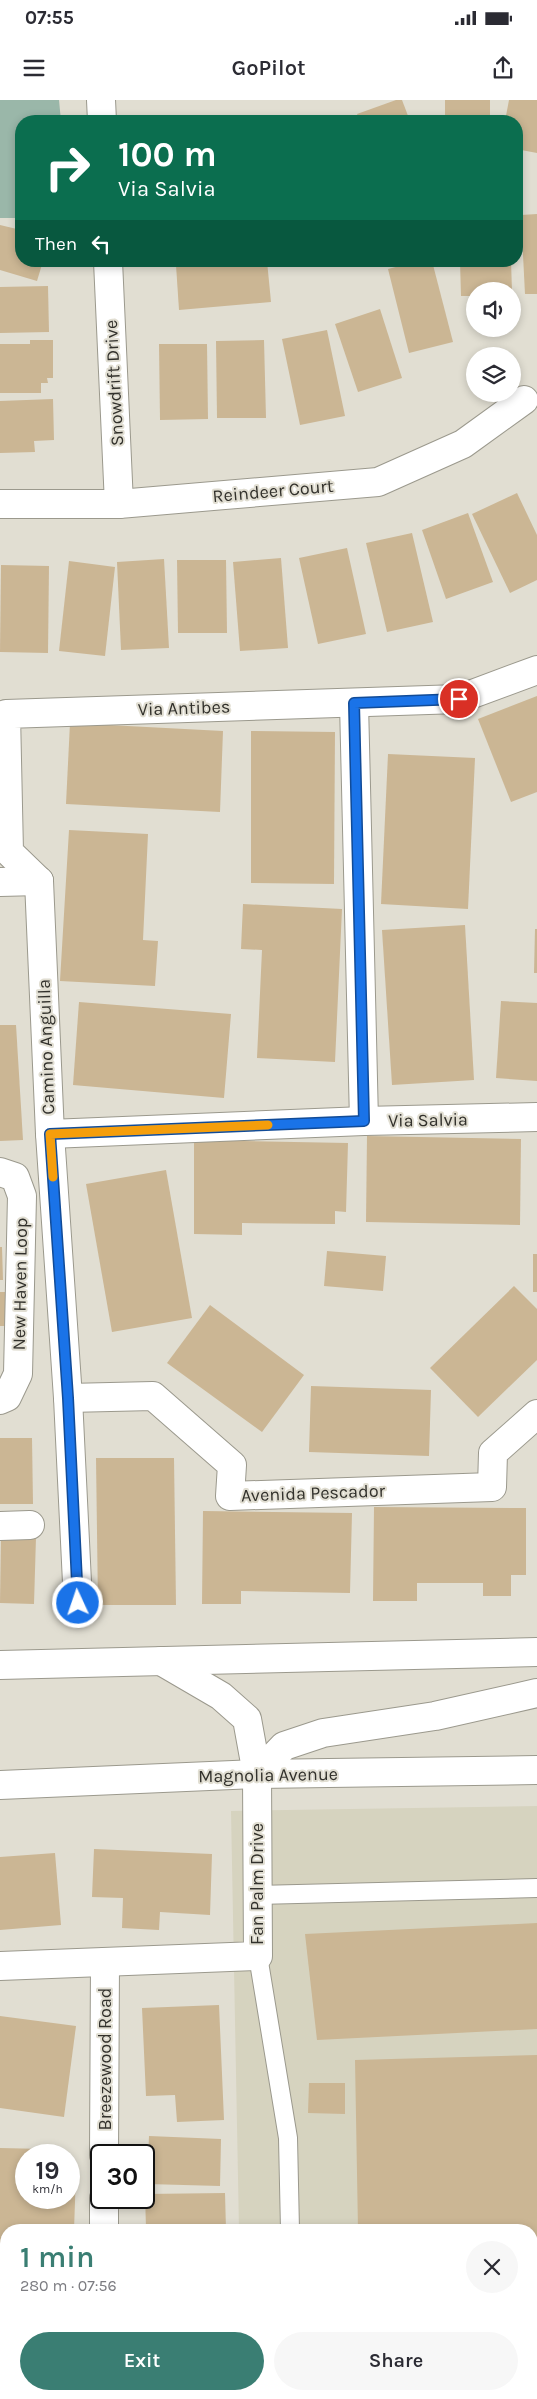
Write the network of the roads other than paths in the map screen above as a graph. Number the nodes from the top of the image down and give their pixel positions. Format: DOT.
graph roads {
  1 [pos="101,100"];
  2 [pos="102,115"];
  3 [pos="108,267"];
  4 [pos="524,400"];
  5 [pos="0,504"];
  6 [pos="119,504"];
  7 [pos="537,670"];
  8 [pos="354,703"];
  9 [pos="39,881"];
  10 [pos="0,882"];
  11 [pos="537,1117"];
  12 [pos="364,1121"];
  13 [pos="50,1134"];
  14 [pos="0,1172"];
  15 [pos="68,1398"];
  16 [pos="0,1400"];
  17 [pos="537,1414"];
  18 [pos="30,1525"];
  19 [pos="0,1526"];
  20 [pos="78,1603"];
  21 [pos="537,1652"];
  22 [pos="161,1661"];
  23 [pos="0,1665"];
  24 [pos="537,1693"];
  25 [pos="537,1770"];
  26 [pos="257,1774"];
  27 [pos="0,1785"];
  28 [pos="537,1888"];
  29 [pos="257,1895"];
  30 [pos="258,1956"];
  31 [pos="105,1962"];
  32 [pos="0,1966"];
  33 [pos="104,2144"];
  34 [pos="104,2209"];
  35 [pos="104,2224"];
  36 [pos="290,2224"];
  1 -- 2 [label="street"];
  3 -- 6 [label="street, Snowdrift Drive"];
  4 -- 6 [label="street, Reindeer Court"];
  5 -- 6 [label="street, Reindeer Court"];
  7 -- 8 [label="street, Via Antibes"];
  8 -- 9 [label="street, Via Antibes"];
  8 -- 12 [label="street"];
  9 -- 10 [label="street"];
  9 -- 13 [label="street, Camino Anguilla"];
  11 -- 12 [label="street, Via Salvia"];
  12 -- 13 [label="street, Via Salvia"];
  13 -- 15 [label="street, Camino Anguilla"];
  14 -- 16 [label="street, New Haven Loop"];
  15 -- 17 [label="street, Avenida Pescador"];
  15 -- 20 [label="street, Camino Anguilla"];
  18 -- 19 [label="street"];
  21 -- 22 [label="street"];
  22 -- 23 [label="street"];
  22 -- 26 [label="street, Fan Palm Drive"];
  24 -- 26 [label="street"];
  25 -- 26 [label="street, Magnolia Avenue"];
  26 -- 27 [label="street, Magnolia Avenue"];
  26 -- 29 [label="street, Fan Palm Drive"];
  28 -- 29 [label="lane"];
  29 -- 30 [label="street, Fan Palm Drive"];
  30 -- 31 [label="street, Fan Palm Drive"];
  30 -- 36 [label="lane"];
  31 -- 32 [label="street, Fan Palm Drive"];
  31 -- 33 [label="street, Breezewood Road"];
  34 -- 35 [label="street"];
}
